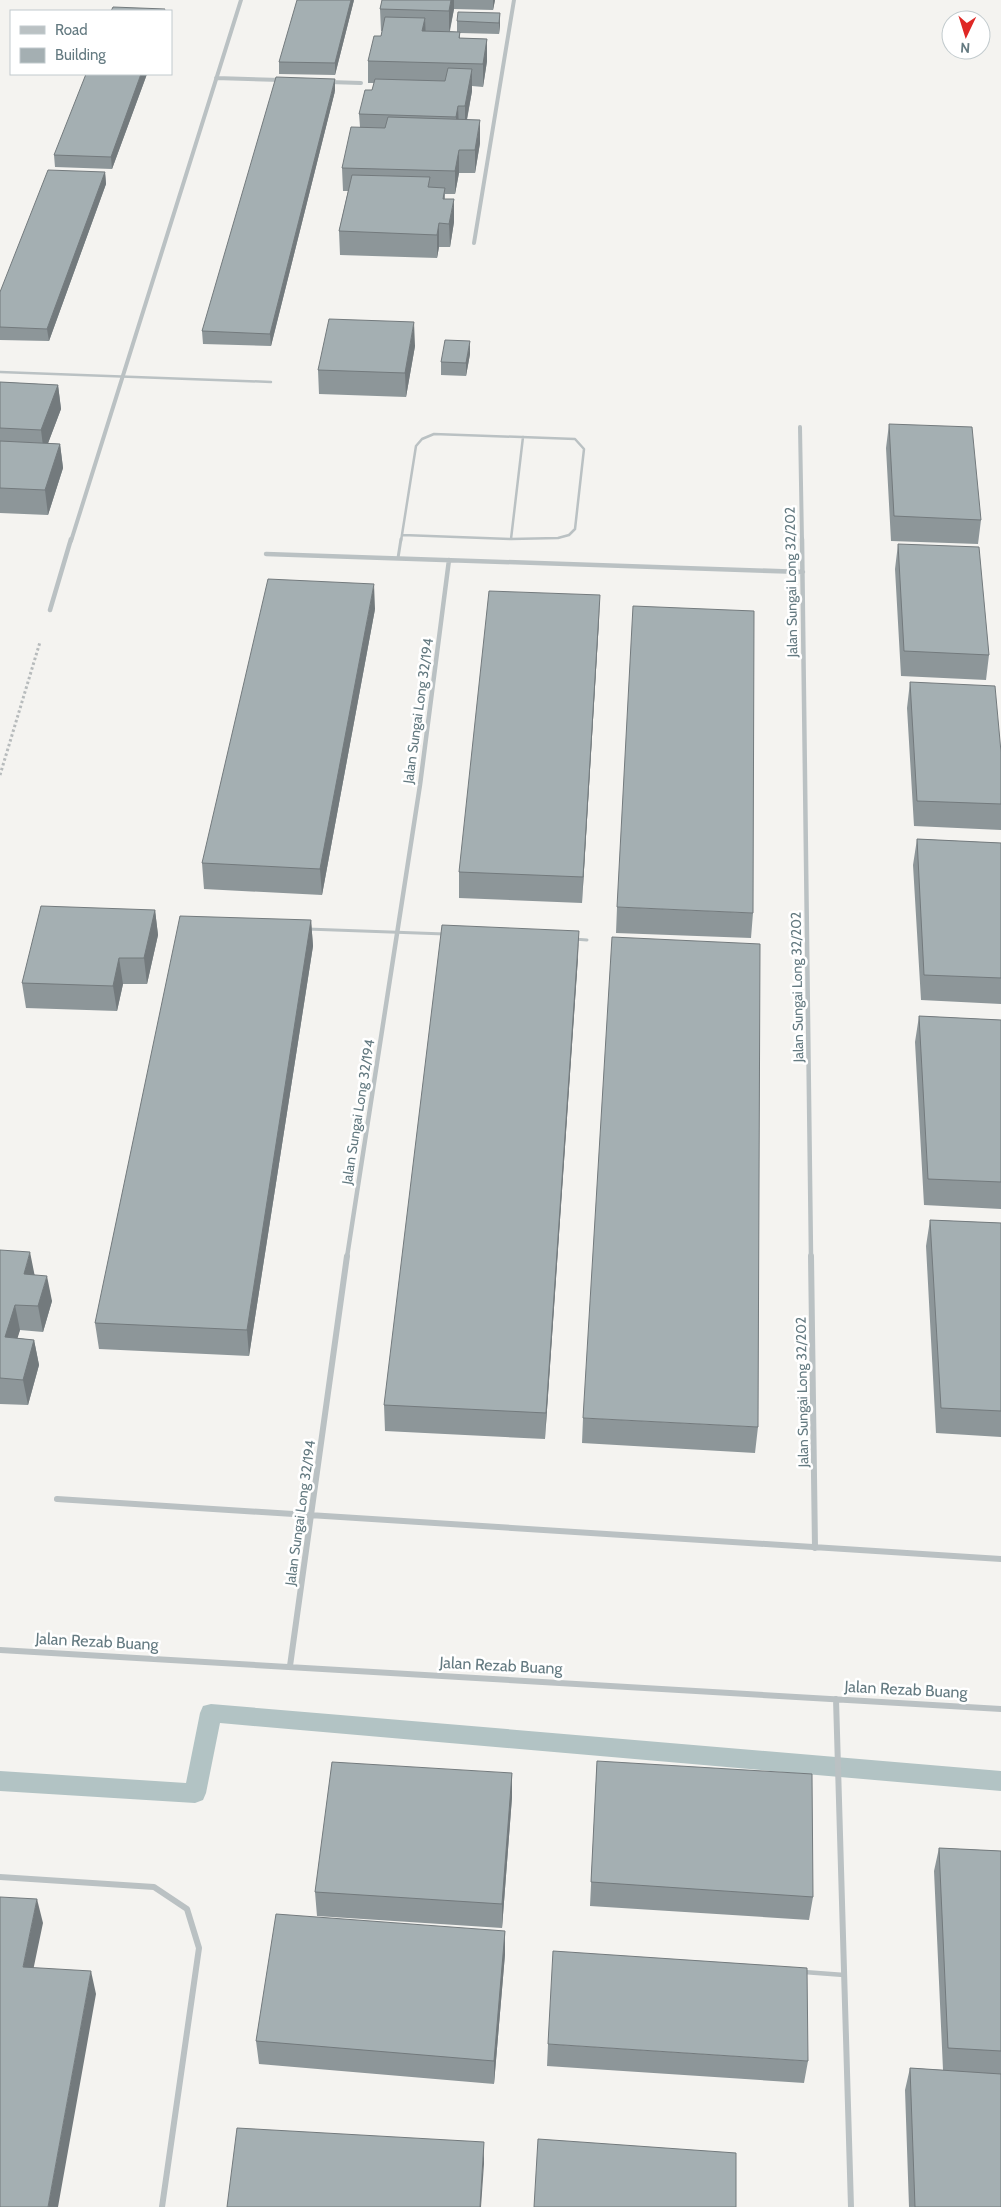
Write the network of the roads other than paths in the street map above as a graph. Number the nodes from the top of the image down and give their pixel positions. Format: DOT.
graph roads {
  1 [pos="241,0"];
  2 [pos="514,0"];
  3 [pos="216,78"];
  4 [pos="284,80"];
  5 [pos="322,82"];
  6 [pos="361,83"];
  7 [pos="474,243"];
  8 [pos="0,372"];
  9 [pos="121,376"];
  10 [pos="271,382"];
  11 [pos="800,427"];
  12 [pos="523,437"];
  13 [pos="403,536"];
  14 [pos="511,539"];
  15 [pos="266,554"];
  16 [pos="398,558"];
  17 [pos="449,560"];
  18 [pos="802,572"];
  19 [pos="50,610"];
  20 [pos="303,929"];
  21 [pos="398,932"];
  22 [pos="448,934"];
  23 [pos="567,939"];
  24 [pos="587,940"];
  25 [pos="57,1499"];
  26 [pos="311,1515"];
  27 [pos="815,1548"];
  28 [pos="1001,1559"];
  29 [pos="0,1650"];
  30 [pos="290,1666"];
  31 [pos="836,1699"];
  32 [pos="1001,1709"];
  33 [pos="0,1877"];
  34 [pos="796,1971"];
  35 [pos="844,1975"];
  36 [pos="162,2207"];
  37 [pos="851,2207"];
  1 -- 3 [label="street"];
  2 -- 7 [label="street"];
  3 -- 4 [label="street"];
  3 -- 9 [label="street"];
  5 -- 6 [label="street"];
  8 -- 9 [label="lane"];
  9 -- 10 [label="lane"];
  9 -- 19 [label="street"];
  11 -- 18 [label="street, Jalan Sungai Long 32/202"];
  12 -- 13 [label="lane"];
  12 -- 14 [label="lane"];
  12 -- 14 [label="lane"];
  13 -- 14 [label="lane"];
  13 -- 16 [label="lane"];
  15 -- 16 [label="street"];
  16 -- 17 [label="street"];
  17 -- 18 [label="street"];
  17 -- 21 [label="street, Jalan Sungai Long 32/194"];
  18 -- 27 [label="street, Jalan Sungai Long 32/202"];
  20 -- 21 [label="lane"];
  21 -- 22 [label="lane"];
  21 -- 26 [label="street, Jalan Sungai Long 32/194"];
  23 -- 24 [label="lane"];
  25 -- 26 [label="street"];
  26 -- 27 [label="street"];
  26 -- 30 [label="street, Jalan Sungai Long 32/194"];
  27 -- 28 [label="street"];
  29 -- 30 [label="street, Jalan Rezab Buang"];
  30 -- 31 [label="street, Jalan Rezab Buang"];
  31 -- 32 [label="street, Jalan Rezab Buang"];
  31 -- 35 [label="street"];
  33 -- 36 [label="street"];
  34 -- 35 [label="lane"];
  35 -- 37 [label="street"];
}
